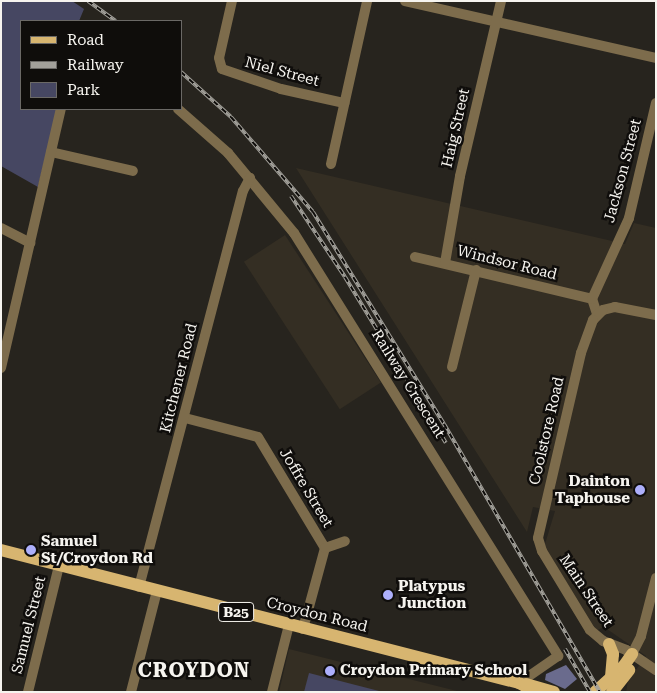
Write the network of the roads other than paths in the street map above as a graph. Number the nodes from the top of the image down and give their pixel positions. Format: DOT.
graph roads {
  1 [pos="232,1"];
  2 [pos="367,1"];
  3 [pos="406,1"];
  4 [pos="501,1"];
  5 [pos="496,22"];
  6 [pos="656,58"];
  7 [pos="344,103"];
  8 [pos="656,103"];
  9 [pos="61,110"];
  10 [pos="179,110"];
  11 [pos="653,128"];
  12 [pos="51,152"];
  13 [pos="331,164"];
  14 [pos="132,171"];
  15 [pos="250,178"];
  16 [pos="1,228"];
  17 [pos="30,243"];
  18 [pos="415,257"];
  19 [pos="445,263"];
  20 [pos="476,270"];
  21 [pos="605,274"];
  22 [pos="592,299"];
  23 [pos="602,312"];
  24 [pos="656,315"];
  25 [pos="452,367"];
  26 [pos="1,368"];
  27 [pos="185,418"];
  28 [pos="345,541"];
  29 [pos="325,548"];
  30 [pos="1,550"];
  31 [pos="545,556"];
  32 [pos="59,566"];
  33 [pos="656,578"];
  34 [pos="139,587"];
  35 [pos="157,591"];
  36 [pos="289,625"];
  37 [pos="303,629"];
  38 [pos="609,644"];
  39 [pos="634,656"];
  40 [pos="656,670"];
  41 [pos="519,683"];
  42 [pos="612,685"];
  43 [pos="28,692"];
  44 [pos="131,692"];
  45 [pos="272,692"];
  46 [pos="536,692"];
  47 [pos="554,692"];
  48 [pos="595,692"];
  1 -- 7 [label="street, Niel Street"];
  2 -- 7 [label="street"];
  3 -- 5 [label="street"];
  4 -- 5 [label="street, Haig Street"];
  5 -- 6 [label="street"];
  5 -- 19 [label="street, Haig Street"];
  7 -- 13 [label="street"];
  8 -- 11 [label="street, Jackson Street"];
  9 -- 12 [label="street"];
  10 -- 15 [label="street, Railway Crescent"];
  11 -- 21 [label="street, Jackson Street"];
  12 -- 14 [label="street"];
  12 -- 17 [label="street"];
  15 -- 27 [label="street, Kitchener Road"];
  15 -- 41 [label="street, Railway Crescent"];
  16 -- 17 [label="street"];
  17 -- 26 [label="street"];
  18 -- 19 [label="street, Windsor Road"];
  19 -- 20 [label="street, Windsor Road"];
  20 -- 22 [label="street, Windsor Road"];
  20 -- 25 [label="street"];
  21 -- 22 [label="street"];
  21 -- 23 [label="street"];
  22 -- 23 [label="street"];
  23 -- 24 [label="street"];
  23 -- 31 [label="street, Coolstore Road"];
  27 -- 29 [label="street, Joffre Street"];
  27 -- 34 [label="street, Kitchener Road"];
  28 -- 29 [label="street"];
  29 -- 37 [label="street, Joffre Street"];
  30 -- 32 [label="main road, Croydon Road / B25"];
  31 -- 38 [label="street, Main Street"];
  32 -- 34 [label="main road, Croydon Road / B25"];
  32 -- 43 [label="street, Samuel Street"];
  33 -- 39 [label="street"];
  34 -- 35 [label="main road, Croydon Road / B25"];
  35 -- 36 [label="main road, Croydon Road / B25"];
  35 -- 44 [label="street"];
  36 -- 37 [label="main road, Croydon Road / B25"];
  36 -- 45 [label="street"];
  37 -- 41 [label="main road, Croydon Road / B25"];
  38 -- 39 [label="street, Main Street"];
  38 -- 42 [label="main road"];
  39 -- 40 [label="street, Main Street"];
  39 -- 42 [label="main road"];
  41 -- 46 [label="main road, Croydon Road / B25"];
  41 -- 47 [label="main road"];
  42 -- 48 [label="main road"];
}
